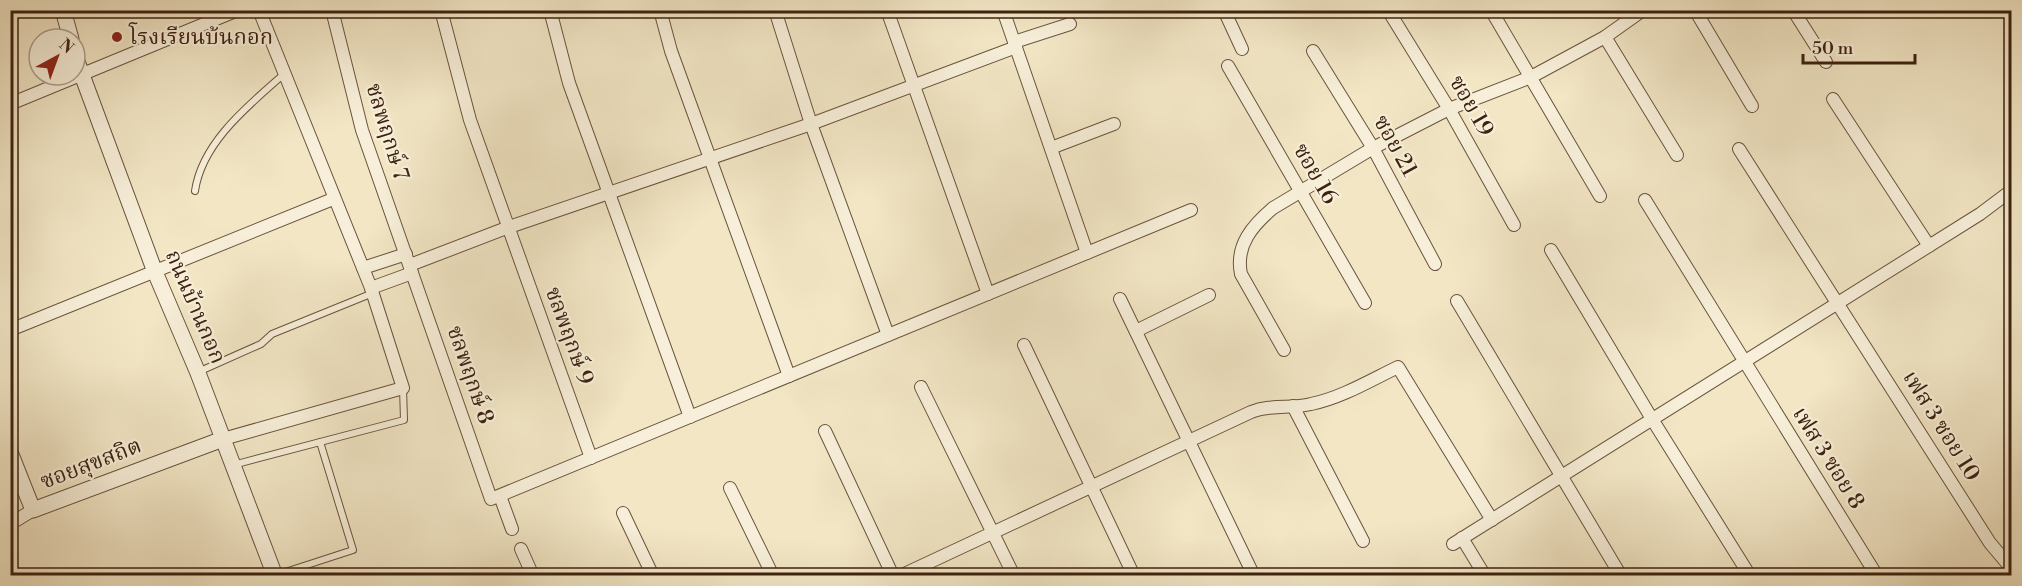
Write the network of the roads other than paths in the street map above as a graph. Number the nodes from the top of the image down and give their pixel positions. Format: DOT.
graph roads {
  1 [pos="63,10"];
  2 [pos="238,10"];
  3 [pos="259,10"];
  4 [pos="332,10"];
  5 [pos="441,10"];
  6 [pos="550,10"];
  7 [pos="660,10"];
  8 [pos="776,10"];
  9 [pos="887,10"];
  10 [pos="1003,10"];
  11 [pos="1224,10"];
  12 [pos="1388,10"];
  13 [pos="1643,10"];
  14 [pos="1695,10"];
  15 [pos="1793,10"];
  16 [pos="1492,11"];
  17 [pos="1070,24"];
  18 [pos="67,27"];
  19 [pos="1605,37"];
  20 [pos="1015,45"];
  21 [pos="1242,49"];
  22 [pos="1313,51"];
  23 [pos="1826,62"];
  24 [pos="1228,66"];
  25 [pos="87,73"];
  26 [pos="284,74"];
  27 [pos="1531,77"];
  28 [pos="912,84"];
  29 [pos="53,87"];
  30 [pos="85,87"];
  31 [pos="1833,99"];
  32 [pos="10,104"];
  33 [pos="1752,106"];
  34 [pos="1449,109"];
  35 [pos="811,124"];
  36 [pos="1114,124"];
  37 [pos="1051,148"];
  38 [pos="1373,148"];
  39 [pos="1739,149"];
  40 [pos="1677,155"];
  41 [pos="711,160"];
  42 [pos="2012,189"];
  43 [pos="195,190"];
  44 [pos="1300,191"];
  45 [pos="609,195"];
  46 [pos="1600,196"];
  47 [pos="333,199"];
  48 [pos="1645,200"];
  49 [pos="1191,210"];
  50 [pos="1514,225"];
  51 [pos="509,227"];
  52 [pos="1929,246"];
  53 [pos="1551,250"];
  54 [pos="1087,253"];
  55 [pos="409,264"];
  56 [pos="1435,264"];
  57 [pos="363,268"];
  58 [pos="155,272"];
  59 [pos="372,290"];
  60 [pos="988,294"];
  61 [pos="1209,295"];
  62 [pos="1120,299"];
  63 [pos="1457,301"];
  64 [pos="1365,303"];
  65 [pos="1838,303"];
  66 [pos="10,330"];
  67 [pos="1136,331"];
  68 [pos="888,335"];
  69 [pos="1024,345"];
  70 [pos="1284,350"];
  71 [pos="1744,362"];
  72 [pos="198,373"];
  73 [pos="789,376"];
  74 [pos="921,387"];
  75 [pos="403,388"];
  76 [pos="1293,406"];
  77 [pos="690,417"];
  78 [pos="1652,419"];
  79 [pos="825,431"];
  80 [pos="222,439"];
  81 [pos="1188,440"];
  82 [pos="320,441"];
  83 [pos="10,452"];
  84 [pos="591,458"];
  85 [pos="233,465"];
  86 [pos="1560,477"];
  87 [pos="1091,486"];
  88 [pos="730,488"];
  89 [pos="496,498"];
  90 [pos="33,510"];
  91 [pos="623,513"];
  92 [pos="1492,519"];
  93 [pos="10,524"];
  94 [pos="512,529"];
  95 [pos="993,532"];
  96 [pos="1363,541"];
  97 [pos="521,549"];
  98 [pos="2012,569"];
  99 [pos="275,576"];
  100 [pos="533,576"];
  101 [pos="653,576"];
  102 [pos="773,576"];
  103 [pos="893,576"];
  104 [pos="900,576"];
  105 [pos="1014,576"];
  106 [pos="1134,576"];
  107 [pos="1254,576"];
  108 [pos="1485,576"];
  109 [pos="1622,576"];
  110 [pos="1750,576"];
  111 [pos="1877,576"];
  1 -- 18 [label="street"];
  2 -- 25 [label="street"];
  3 -- 26 [label="street"];
  4 -- 55 [label="street, ชลพฤกษ์ 7"];
  5 -- 51 [label="street, ชลพฤกษ์ 9"];
  6 -- 45 [label="street"];
  7 -- 41 [label="street"];
  8 -- 35 [label="street"];
  9 -- 28 [label="street"];
  10 -- 20 [label="street"];
  11 -- 21 [label="street"];
  12 -- 34 [label="street, ซอย 19"];
  13 -- 19 [label="street"];
  14 -- 33 [label="street"];
  15 -- 23 [label="street"];
  16 -- 27 [label="street"];
  17 -- 20 [label="street"];
  19 -- 27 [label="street"];
  19 -- 40 [label="street"];
  20 -- 28 [label="street"];
  20 -- 37 [label="street"];
  22 -- 38 [label="street, ซอย 21"];
  24 -- 44 [label="street, ซอย 16"];
  26 -- 43 [label="lane"];
  26 -- 47 [label="street"];
  27 -- 34 [label="street"];
  27 -- 46 [label="street"];
  28 -- 35 [label="street"];
  28 -- 60 [label="street"];
  29 -- 32 [label="street"];
  30 -- 58 [label="street, ถนนบ้านกอก"];
  31 -- 52 [label="street"];
  34 -- 38 [label="street"];
  34 -- 50 [label="street, ซอย 19"];
  35 -- 41 [label="street"];
  35 -- 68 [label="street"];
  36 -- 37 [label="street"];
  37 -- 54 [label="street"];
  38 -- 44 [label="street"];
  38 -- 56 [label="street, ซอย 21"];
  39 -- 65 [label="street, เฟส 3 ซอย 10"];
  41 -- 45 [label="street"];
  41 -- 73 [label="street"];
  42 -- 52 [label="street"];
  44 -- 64 [label="street, ซอย 16"];
  44 -- 70 [label="street"];
  45 -- 51 [label="street"];
  45 -- 77 [label="street"];
  47 -- 57 [label="street"];
  47 -- 58 [label="street"];
  48 -- 71 [label="street, เฟส 3 ซอย 8"];
  49 -- 54 [label="street"];
  51 -- 55 [label="street"];
  51 -- 84 [label="street, ชลพฤกษ์ 9"];
  52 -- 65 [label="street"];
  53 -- 78 [label="street"];
  54 -- 60 [label="street"];
  55 -- 57 [label="street"];
  55 -- 59 [label="street"];
  55 -- 89 [label="street, ชลพฤกษ์ 8"];
  57 -- 59 [label="street"];
  58 -- 66 [label="street"];
  58 -- 72 [label="street, ถนนบ้านกอก"];
  59 -- 72 [label="lane"];
  59 -- 75 [label="street"];
  60 -- 68 [label="street"];
  61 -- 67 [label="street"];
  62 -- 67 [label="street"];
  63 -- 86 [label="street"];
  65 -- 71 [label="street"];
  65 -- 98 [label="street, เฟส 3 ซอย 10"];
  67 -- 81 [label="street"];
  68 -- 73 [label="street"];
  69 -- 87 [label="street"];
  71 -- 78 [label="street"];
  71 -- 111 [label="street, เฟส 3 ซอย 8"];
  72 -- 80 [label="street, ถนนบ้านกอก"];
  73 -- 77 [label="street"];
  74 -- 95 [label="street"];
  75 -- 80 [label="street"];
  75 -- 82 [label="lane"];
  76 -- 81 [label="street"];
  76 -- 92 [label="street"];
  76 -- 96 [label="street"];
  77 -- 84 [label="street"];
  78 -- 86 [label="street"];
  78 -- 110 [label="street"];
  79 -- 103 [label="street"];
  80 -- 85 [label="street, ถนนบ้านกอก"];
  80 -- 90 [label="street, ซอยสุขสถิต"];
  81 -- 87 [label="street"];
  81 -- 107 [label="street"];
  82 -- 85 [label="lane"];
  82 -- 99 [label="lane"];
  83 -- 90 [label="street, ซอยสุขสถิต"];
  84 -- 89 [label="street"];
  85 -- 99 [label="street, ถนนบ้านกอก"];
  86 -- 92 [label="street"];
  86 -- 109 [label="street"];
  87 -- 95 [label="street"];
  87 -- 106 [label="street"];
  88 -- 102 [label="street"];
  89 -- 94 [label="street, ชลพฤกษ์ 8"];
  90 -- 93 [label="street"];
  91 -- 101 [label="street"];
  92 -- 108 [label="street"];
  95 -- 104 [label="street"];
  95 -- 105 [label="street"];
  97 -- 100 [label="street"];
}
